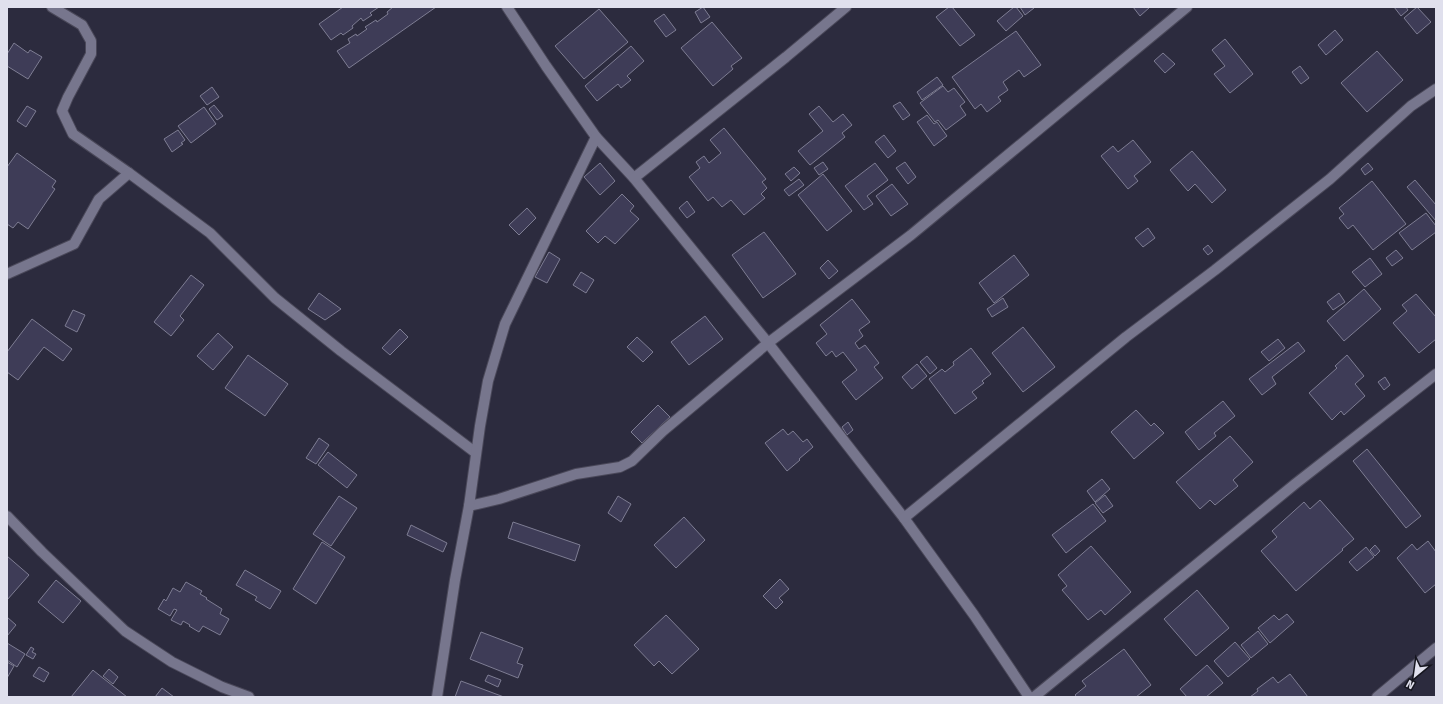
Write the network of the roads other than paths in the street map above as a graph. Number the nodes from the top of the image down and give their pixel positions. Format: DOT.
graph roads {
  1 [pos="52,7"];
  2 [pos="507,7"];
  3 [pos="846,7"];
  4 [pos="1188,7"];
  5 [pos="1436,89"];
  6 [pos="596,137"];
  7 [pos="129,173"];
  8 [pos="634,178"];
  9 [pos="7,274"];
  10 [pos="768,343"];
  11 [pos="1436,374"];
  12 [pos="476,453"];
  13 [pos="469,506"];
  14 [pos="7,516"];
  15 [pos="904,518"];
  16 [pos="1436,648"];
  17 [pos="248,697"];
  18 [pos="437,697"];
  19 [pos="1029,697"];
  20 [pos="1034,697"];
  21 [pos="1377,697"];
  1 -- 7 [label="street"];
  2 -- 6 [label="street"];
  3 -- 8 [label="street"];
  4 -- 10 [label="street"];
  5 -- 15 [label="street"];
  6 -- 8 [label="street"];
  6 -- 12 [label="street"];
  7 -- 9 [label="street"];
  7 -- 12 [label="street"];
  8 -- 10 [label="street"];
  10 -- 13 [label="street"];
  10 -- 15 [label="street"];
  11 -- 20 [label="street"];
  12 -- 13 [label="street"];
  13 -- 18 [label="street"];
  14 -- 17 [label="street"];
  15 -- 19 [label="street"];
  16 -- 21 [label="street"];
}
